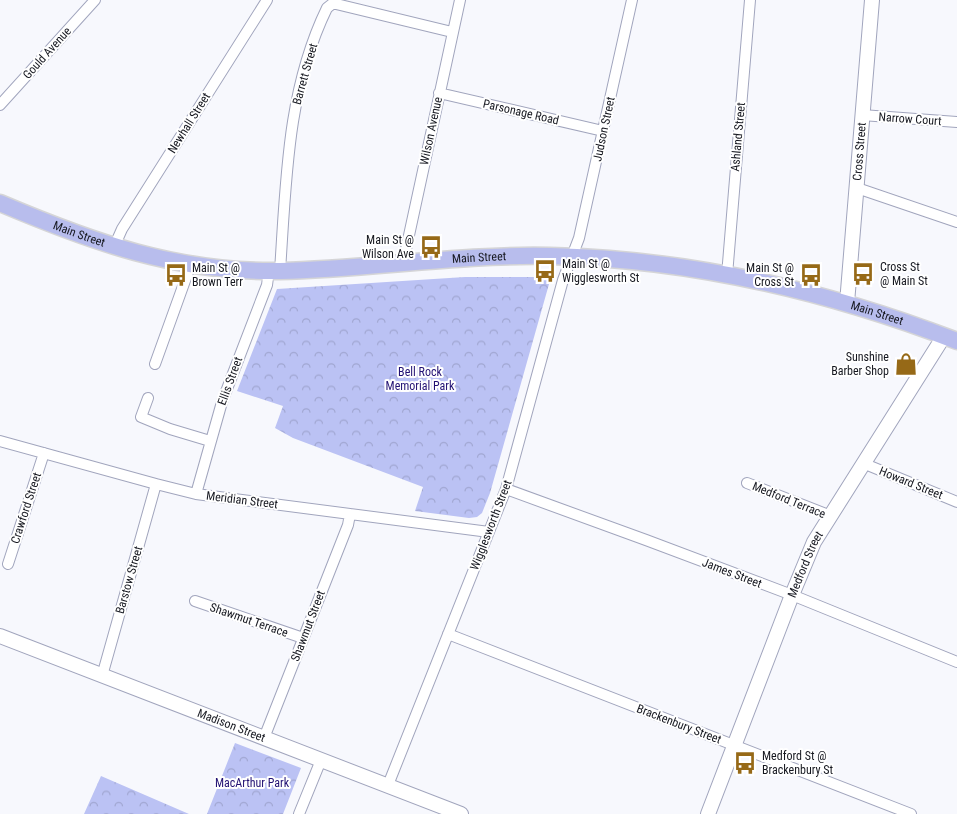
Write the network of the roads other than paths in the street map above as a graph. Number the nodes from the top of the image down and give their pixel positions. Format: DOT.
graph roads {
  1 [pos="95,0"];
  2 [pos="267,0"];
  3 [pos="460,0"];
  4 [pos="632,0"];
  5 [pos="750,0"];
  6 [pos="872,0"];
  7 [pos="452,32"];
  8 [pos="439,93"];
  9 [pos="0,105"];
  10 [pos="862,115"];
  11 [pos="957,122"];
  12 [pos="603,131"];
  13 [pos="857,188"];
  14 [pos="0,203"];
  15 [pos="957,222"];
  16 [pos="114,247"];
  17 [pos="573,257"];
  18 [pos="403,263"];
  19 [pos="191,264"];
  20 [pos="274,271"];
  21 [pos="727,275"];
  22 [pos="847,303"];
  23 [pos="951,338"];
  24 [pos="155,364"];
  25 [pos="148,398"];
  26 [pos="210,440"];
  27 [pos="0,441"];
  28 [pos="44,452"];
  29 [pos="865,464"];
  30 [pos="747,483"];
  31 [pos="156,484"];
  32 [pos="506,489"];
  33 [pos="196,494"];
  34 [pos="957,502"];
  35 [pos="350,514"];
  36 [pos="831,516"];
  37 [pos="488,532"];
  38 [pos="8,564"];
  39 [pos="792,595"];
  40 [pos="195,601"];
  41 [pos="448,634"];
  42 [pos="0,636"];
  43 [pos="303,638"];
  44 [pos="957,662"];
  45 [pos="102,676"];
  46 [pos="264,738"];
  47 [pos="734,746"];
  48 [pos="321,760"];
  49 [pos="388,786"];
  50 [pos="439,810"];
  51 [pos="299,814"];
  52 [pos="461,814"];
  53 [pos="708,814"];
  54 [pos="911,814"];
  1 -- 9 [label="street, Gould Avenue"];
  2 -- 16 [label="street, Newhall Street"];
  3 -- 7 [label="street, Wilson Avenue"];
  4 -- 12 [label="street, Judson Street"];
  5 -- 21 [label="street, Ashland Street"];
  6 -- 10 [label="street, Cross Street"];
  7 -- 8 [label="street, Wilson Avenue"];
  7 -- 20 [label="street, Barrett Street"];
  8 -- 12 [label="street, Parsonage Road"];
  8 -- 18 [label="street, Wilson Avenue"];
  10 -- 11 [label="street, Narrow Court"];
  10 -- 13 [label="street, Cross Street"];
  12 -- 17 [label="street, Judson Street"];
  13 -- 15 [label="street"];
  13 -- 22 [label="street, Cross Street"];
  14 -- 16 [label="main road, Main Street"];
  16 -- 19 [label="main road, Main Street"];
  17 -- 18 [label="main road, Main Street"];
  17 -- 21 [label="main road, Main Street"];
  17 -- 32 [label="street, Wigglesworth Street"];
  18 -- 20 [label="main road, Main Street"];
  19 -- 20 [label="main road, Main Street"];
  19 -- 24 [label="street"];
  20 -- 26 [label="street, Ellis Street"];
  21 -- 22 [label="main road, Main Street"];
  22 -- 23 [label="main road, Main Street"];
  23 -- 29 [label="street, Medford Street"];
  25 -- 26 [label="street"];
  26 -- 33 [label="street, Ellis Street"];
  27 -- 28 [label="street, Meridian Street"];
  28 -- 31 [label="street, Meridian Street"];
  28 -- 38 [label="street, Crawford Street"];
  29 -- 34 [label="street, Howard Street"];
  29 -- 36 [label="street, Medford Street"];
  30 -- 36 [label="street, Medford Terrace"];
  31 -- 33 [label="street, Meridian Street"];
  31 -- 45 [label="street, Barstow Street"];
  32 -- 37 [label="street, Wigglesworth Street"];
  32 -- 39 [label="street, James Street"];
  33 -- 35 [label="street, Meridian Street"];
  35 -- 37 [label="street, Meridian Street"];
  35 -- 43 [label="street, Shawmut Street"];
  36 -- 39 [label="street, Medford Street"];
  37 -- 41 [label="street, Wigglesworth Street"];
  39 -- 44 [label="street, James Street"];
  39 -- 47 [label="street, Medford Street"];
  40 -- 43 [label="street, Shawmut Terrace"];
  41 -- 47 [label="street, Brackenbury Street"];
  41 -- 49 [label="street, Wigglesworth Street"];
  42 -- 45 [label="street, Madison Street"];
  43 -- 46 [label="street, Shawmut Street"];
  45 -- 46 [label="street, Madison Street"];
  46 -- 48 [label="street, Madison Street"];
  47 -- 53 [label="street, Medford Street"];
  47 -- 54 [label="street, Brackenbury Street"];
  48 -- 49 [label="street, Madison Street"];
  48 -- 51 [label="street"];
  49 -- 50 [label="street, Madison Street"];
  50 -- 52 [label="street, Madison Street"];
}
